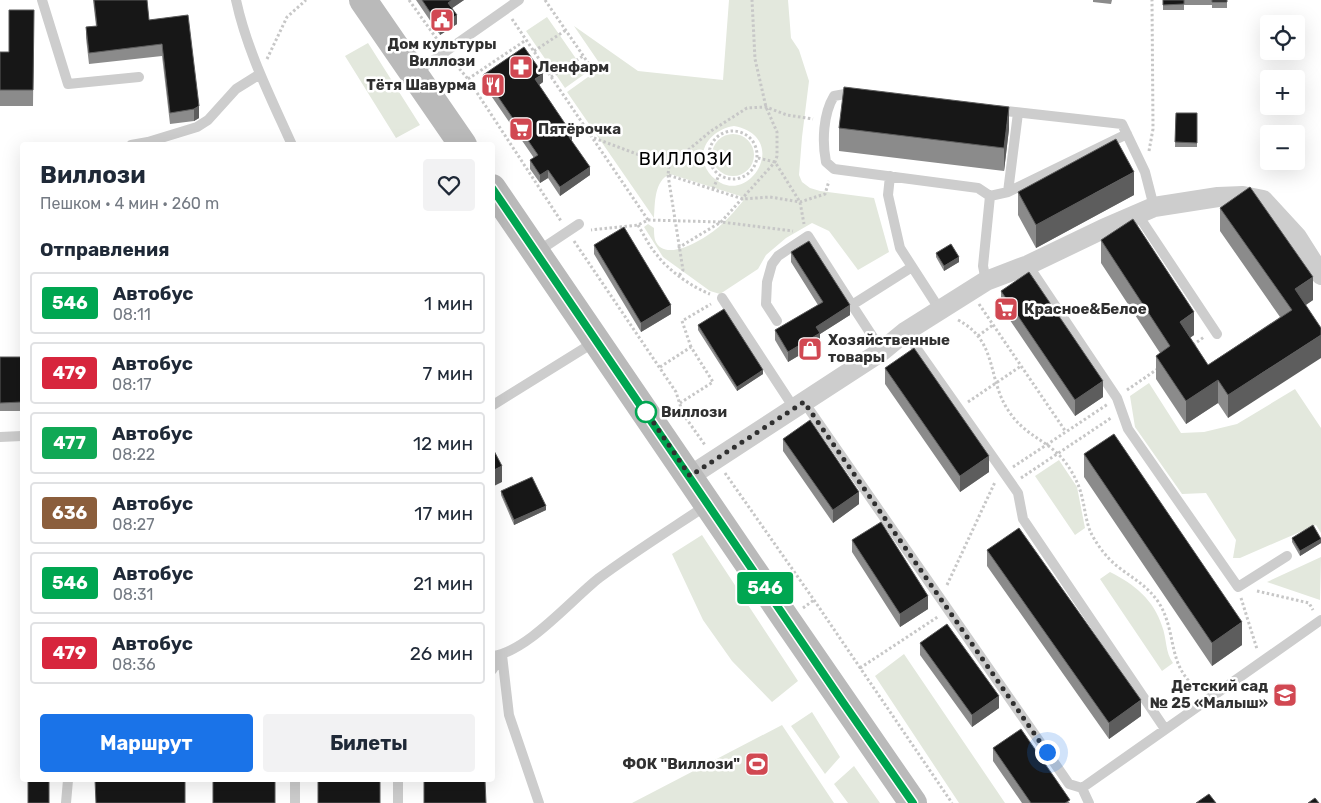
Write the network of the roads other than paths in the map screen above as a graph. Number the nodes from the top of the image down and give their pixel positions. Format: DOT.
graph roads {
  1 [pos="42,0"];
  2 [pos="236,0"];
  3 [pos="363,0"];
  4 [pos="515,1"];
  5 [pos="414,73"];
  6 [pos="260,74"];
  7 [pos="138,77"];
  8 [pos="864,96"];
  9 [pos="989,110"];
  10 [pos="1018,113"];
  11 [pos="1127,134"];
  12 [pos="145,142"];
  13 [pos="291,142"];
  14 [pos="461,142"];
  15 [pos="890,176"];
  16 [pos="495,192"];
  17 [pos="1008,192"];
  18 [pos="990,196"];
  19 [pos="1146,211"];
  20 [pos="581,227"];
  21 [pos="536,252"];
  22 [pos="1028,265"];
  23 [pos="912,267"];
  24 [pos="1321,275"];
  25 [pos="986,281"];
  26 [pos="722,298"];
  27 [pos="852,305"];
  28 [pos="940,310"];
  29 [pos="776,322"];
  30 [pos="905,332"];
  31 [pos="1216,332"];
  32 [pos="597,340"];
  33 [pos="882,351"];
  34 [pos="495,404"];
  35 [pos="799,405"];
  36 [pos="20,436"];
  37 [pos="0,437"];
  38 [pos="690,476"];
  39 [pos="708,504"];
  40 [pos="1287,556"];
  41 [pos="1321,620"];
  42 [pos="497,655"];
  43 [pos="1165,729"];
  44 [pos="68,782"];
  45 [pos="295,782"];
  46 [pos="398,782"];
  47 [pos="1082,788"];
  48 [pos="536,802"];
  49 [pos="66,803"];
  50 [pos="295,803"];
  51 [pos="398,803"];
  52 [pos="913,803"];
  53 [pos="1089,803"];
  1 -- 7 [label="lane"];
  2 -- 6 [label="lane"];
  3 -- 5 [label="main road"];
  4 -- 5 [label="lane"];
  5 -- 14 [label="main road"];
  6 -- 12 [label="lane"];
  6 -- 13 [label="lane"];
  8 -- 15 [label="lane"];
  9 -- 10 [label="lane"];
  10 -- 11 [label="lane"];
  10 -- 17 [label="lane"];
  11 -- 17 [label="lane"];
  11 -- 19 [label="lane"];
  15 -- 18 [label="lane"];
  15 -- 23 [label="lane"];
  16 -- 21 [label="main road"];
  17 -- 18 [label="lane"];
  18 -- 25 [label="lane"];
  19 -- 22 [label="street"];
  19 -- 24 [label="street"];
  19 -- 31 [label="lane"];
  20 -- 21 [label="lane"];
  21 -- 32 [label="main road"];
  22 -- 25 [label="street"];
  22 -- 40 [label="lane"];
  23 -- 27 [label="lane"];
  23 -- 28 [label="lane"];
  25 -- 28 [label="street"];
  26 -- 35 [label="lane"];
  27 -- 29 [label="lane"];
  27 -- 33 [label="lane"];
  28 -- 30 [label="street"];
  30 -- 33 [label="street"];
  30 -- 43 [label="lane"];
  32 -- 34 [label="lane"];
  32 -- 38 [label="main road"];
  33 -- 35 [label="street"];
  35 -- 38 [label="street"];
  35 -- 47 [label="lane"];
  36 -- 37 [label="lane"];
  38 -- 39 [label="main road"];
  39 -- 42 [label="lane"];
  39 -- 52 [label="main road"];
  41 -- 43 [label="lane"];
  42 -- 48 [label="lane"];
  43 -- 47 [label="lane"];
  44 -- 49 [label="lane"];
  45 -- 50 [label="lane"];
  46 -- 51 [label="lane"];
  47 -- 53 [label="lane"];
}
